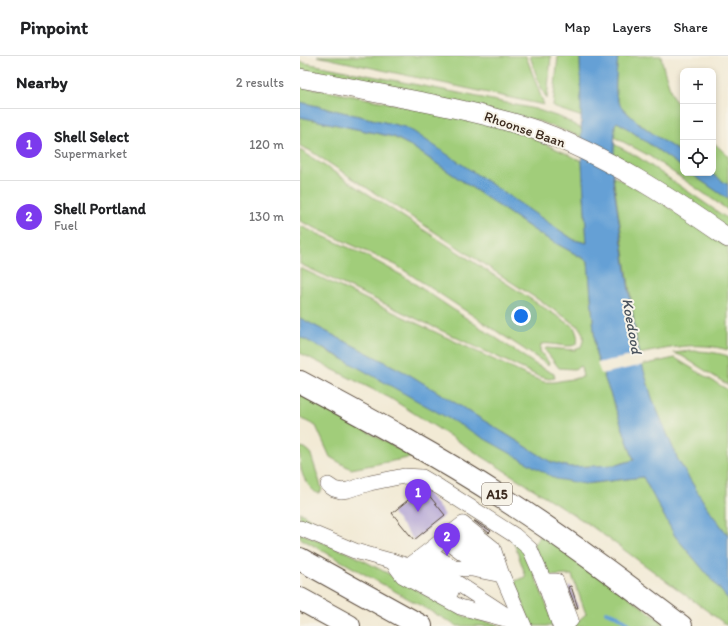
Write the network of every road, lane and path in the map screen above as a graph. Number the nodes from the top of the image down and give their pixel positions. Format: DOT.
graph roads {
  1 [pos="300,78"];
  2 [pos="728,238"];
  3 [pos="300,382"];
  4 [pos="328,485"];
  5 [pos="300,528"];
  6 [pos="431,549"];
  7 [pos="300,559"];
  8 [pos="392,561"];
  9 [pos="502,575"];
  10 [pos="550,581"];
  11 [pos="300,599"];
  12 [pos="565,624"];
  13 [pos="520,625"];
  14 [pos="349,626"];
  15 [pos="421,626"];
  16 [pos="681,626"];
  1 -- 2 [label="main road, Rhoonse Baan"];
  3 -- 16 [label="highway, A15"];
  4 -- 10 [label="lane, A15"];
  5 -- 8 [label="lane"];
  6 -- 8 [label="lane"];
  6 -- 9 [label="lane"];
  6 -- 9 [label="lane"];
  6 -- 9 [label="lane"];
  6 -- 13 [label="lane"];
  7 -- 15 [label="highway"];
  8 -- 13 [label="lane"];
  9 -- 13 [label="lane"];
  10 -- 12 [label="lane, A15"];
  10 -- 12 [label="lane"];
  11 -- 14 [label="highway"];
}
